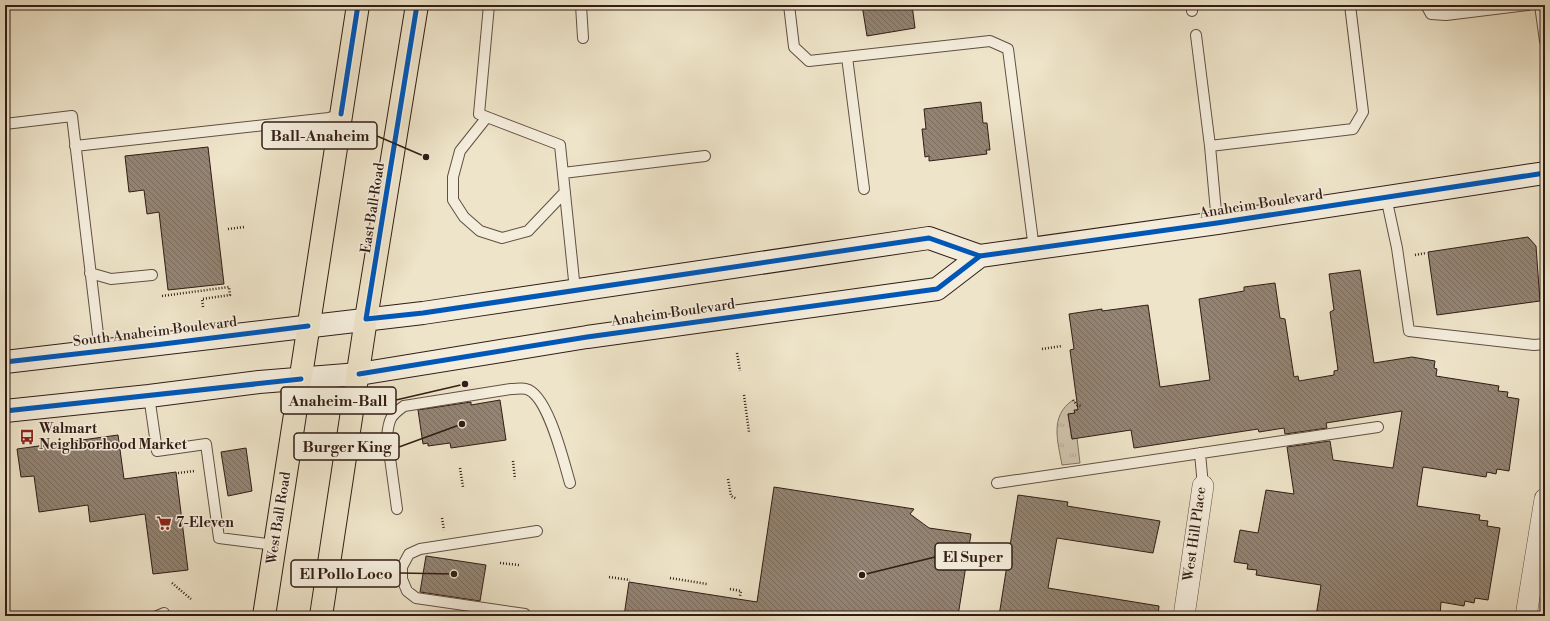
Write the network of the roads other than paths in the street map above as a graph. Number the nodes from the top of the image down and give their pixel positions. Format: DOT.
graph roads {
  1 [pos="358,5"];
  2 [pos="417,5"];
  3 [pos="489,5"];
  4 [pos="581,5"];
  5 [pos="790,5"];
  6 [pos="1350,5"];
  7 [pos="1426,5"];
  8 [pos="1528,5"];
  9 [pos="1540,5"];
  10 [pos="1196,35"];
  11 [pos="583,38"];
  12 [pos="1545,41"];
  13 [pos="847,57"];
  14 [pos="342,114"];
  15 [pos="487,117"];
  16 [pos="5,124"];
  17 [pos="75,146"];
  18 [pos="1210,146"];
  19 [pos="705,156"];
  20 [pos="563,173"];
  21 [pos="1545,173"];
  22 [pos="864,189"];
  23 [pos="565,192"];
  24 [pos="1386,197"];
  25 [pos="1217,223"];
  26 [pos="1034,249"];
  27 [pos="980,256"];
  28 [pos="90,274"];
  29 [pos="152,275"];
  30 [pos="575,290"];
  31 [pos="366,319"];
  32 [pos="308,326"];
  33 [pos="1545,344"];
  34 [pos="100,352"];
  35 [pos="5,362"];
  36 [pos="359,374"];
  37 [pos="301,379"];
  38 [pos="149,396"];
  39 [pos="5,411"];
  40 [pos="1378,427"];
  41 [pos="1200,453"];
  42 [pos="570,483"];
  43 [pos="997,483"];
  44 [pos="1203,486"];
  45 [pos="1545,499"];
  46 [pos="397,509"];
  47 [pos="537,531"];
  48 [pos="275,545"];
  49 [pos="525,614"];
  50 [pos="264,616"];
  51 [pos="321,616"];
  52 [pos="1184,616"];
  53 [pos="1526,616"];
  1 -- 14 [label="main road"];
  2 -- 31 [label="main road, East Ball Road"];
  3 -- 15 [label="lane"];
  4 -- 11 [label="lane"];
  5 -- 13 [label="lane"];
  6 -- 18 [label="lane"];
  7 -- 8 [label="lane"];
  9 -- 12 [label="lane"];
  10 -- 18 [label="lane"];
  13 -- 22 [label="lane"];
  13 -- 26 [label="lane"];
  14 -- 17 [label="lane"];
  14 -- 32 [label="main road"];
  15 -- 20 [label="lane"];
  15 -- 23 [label="lane"];
  16 -- 17 [label="lane"];
  17 -- 28 [label="lane"];
  18 -- 25 [label="lane"];
  19 -- 20 [label="lane"];
  20 -- 23 [label="lane"];
  21 -- 24 [label="main road, Anaheim Boulevard"];
  23 -- 30 [label="lane"];
  24 -- 25 [label="main road, Anaheim Boulevard"];
  24 -- 33 [label="lane"];
  25 -- 26 [label="main road, Anaheim Boulevard"];
  26 -- 27 [label="main road, Anaheim Boulevard"];
  27 -- 30 [label="main road, Anaheim Boulevard"];
  27 -- 36 [label="main road, Anaheim Boulevard"];
  28 -- 29 [label="lane"];
  28 -- 34 [label="lane"];
  30 -- 31 [label="main road, Anaheim Boulevard"];
  31 -- 32 [label="main road, South Anaheim Boulevard"];
  31 -- 36 [label="main road"];
  32 -- 34 [label="main road, South Anaheim Boulevard"];
  32 -- 37 [label="main road, West Ball Road"];
  34 -- 35 [label="main road, South Anaheim Boulevard"];
  36 -- 37 [label="main road, Anaheim Boulevard"];
  36 -- 51 [label="main road"];
  37 -- 38 [label="main road"];
  37 -- 48 [label="main road, West Ball Road"];
  38 -- 39 [label="main road"];
  38 -- 48 [label="lane"];
  40 -- 41 [label="lane"];
  41 -- 43 [label="lane"];
  41 -- 44 [label="lane, West Hill Place"];
  42 -- 46 [label="lane"];
  44 -- 52 [label="street, West Hill Place"];
  45 -- 53 [label="street"];
  47 -- 49 [label="lane"];
  48 -- 50 [label="main road, West Ball Road"];
}
